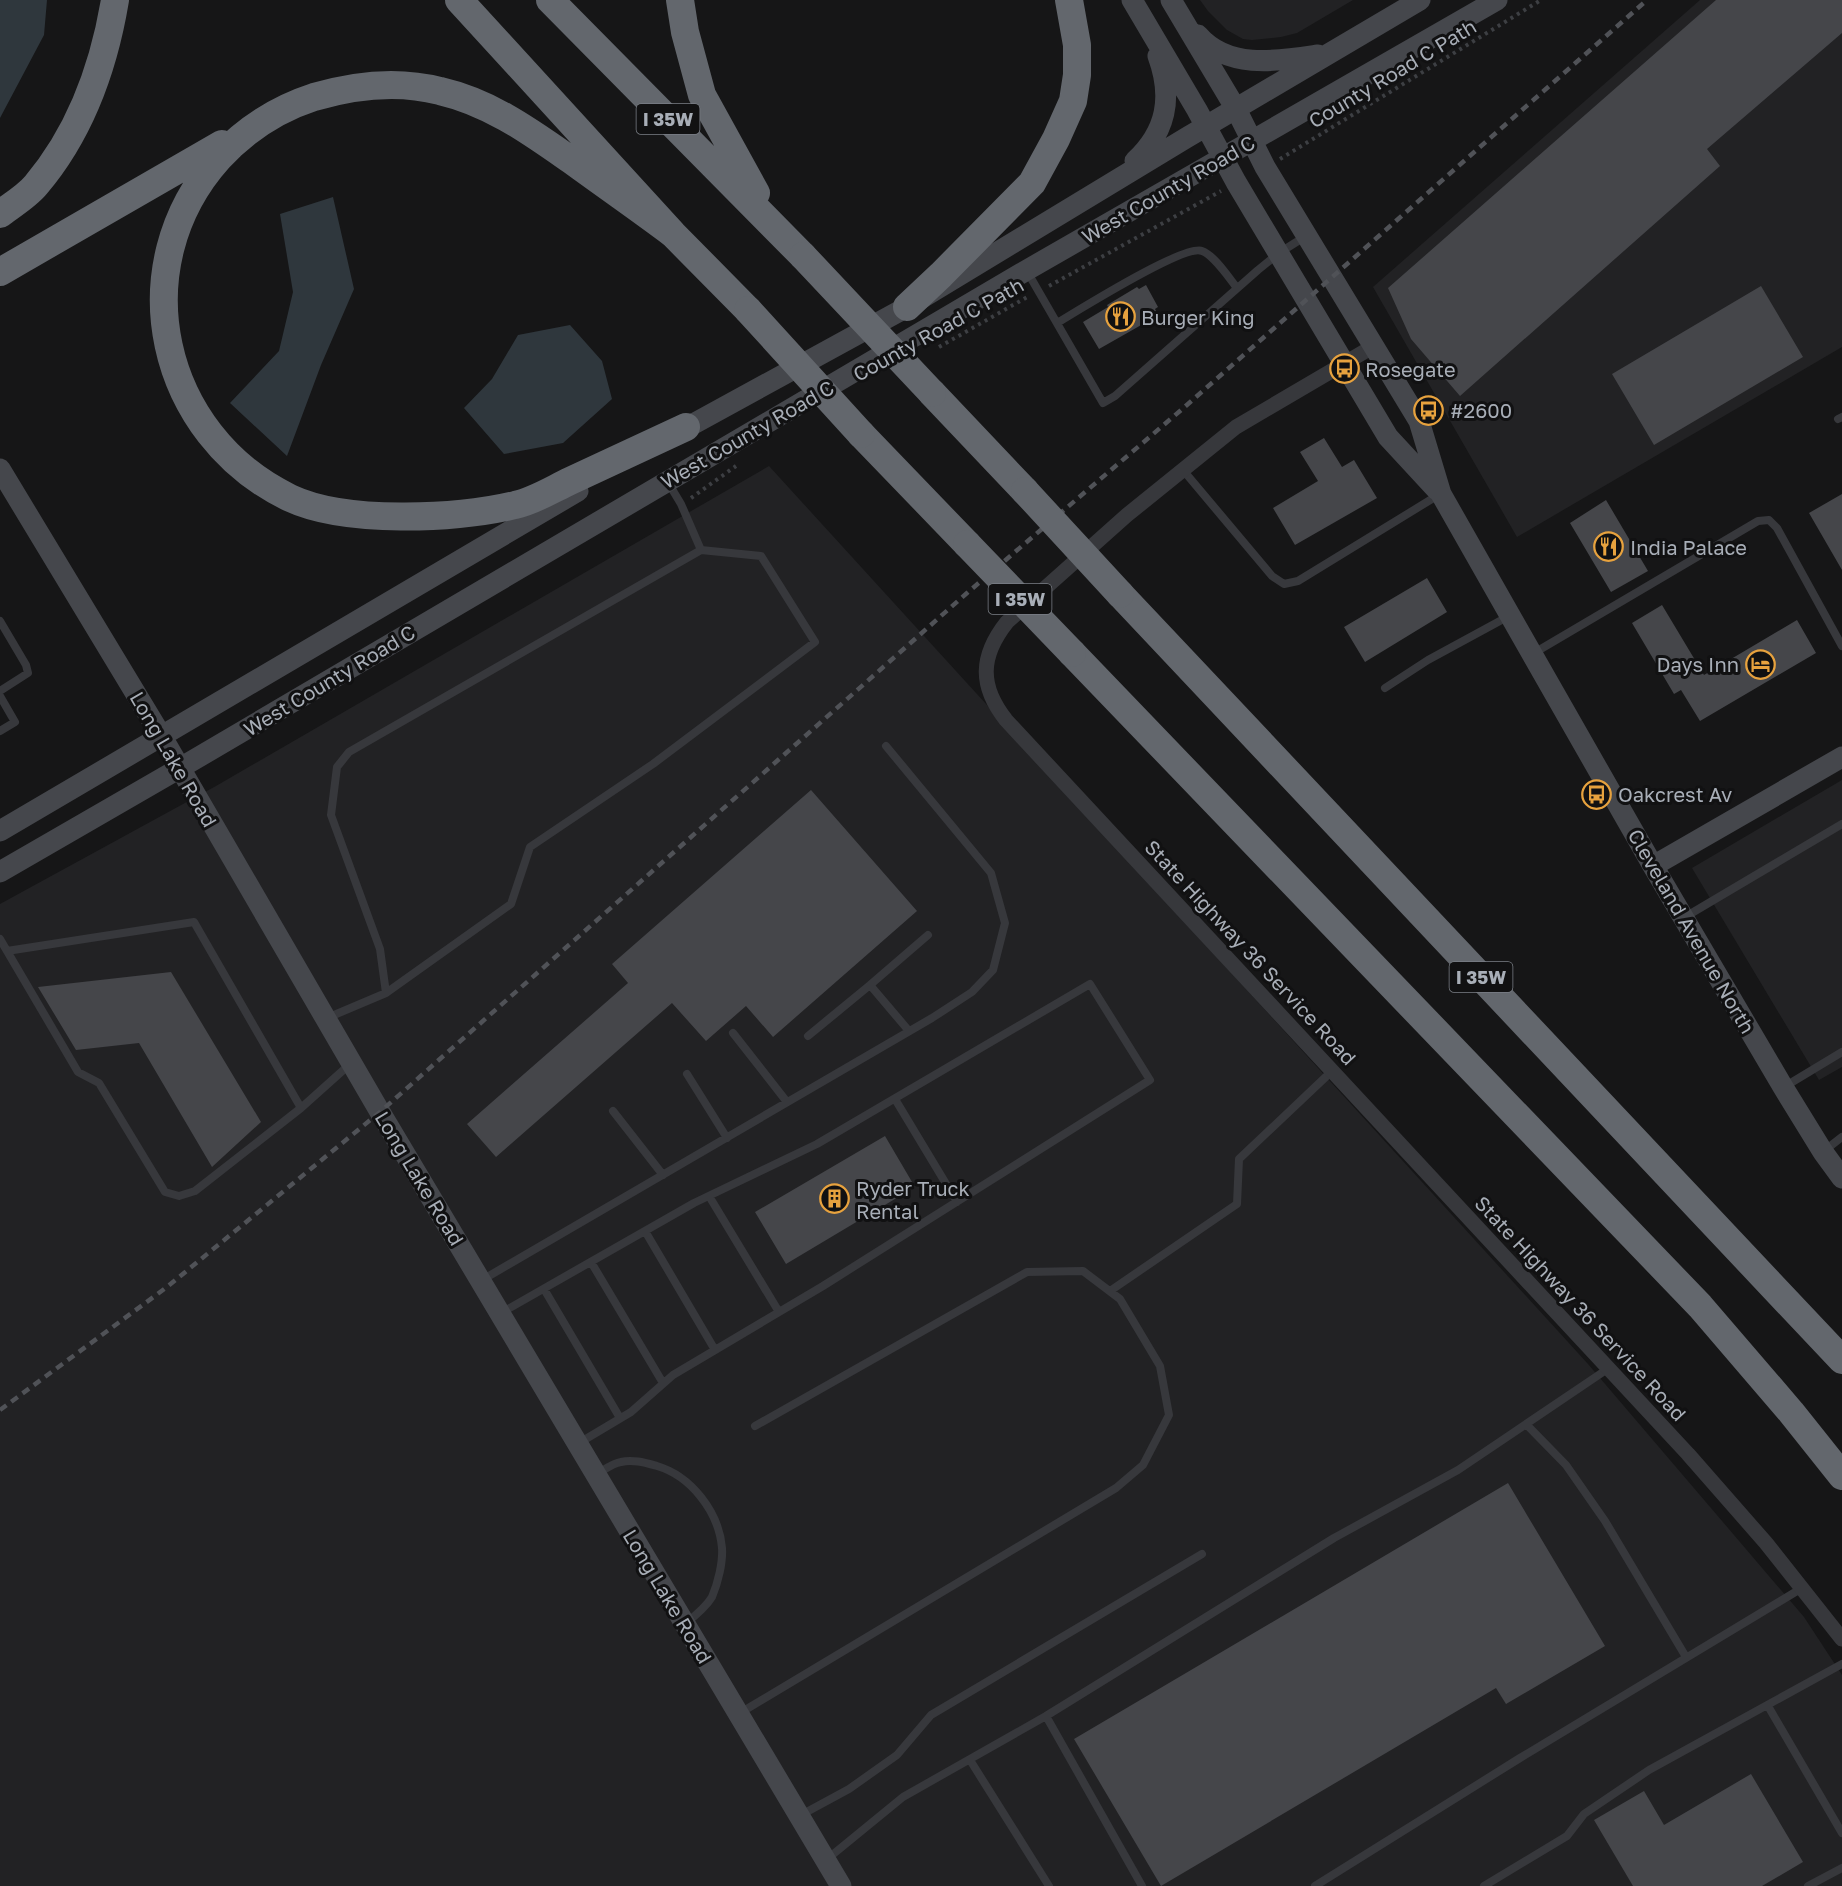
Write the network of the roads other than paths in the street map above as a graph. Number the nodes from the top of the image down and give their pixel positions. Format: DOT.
graph roads {
  1 [pos="115,0"];
  2 [pos="459,0"];
  3 [pos="550,0"];
  4 [pos="680,0"];
  5 [pos="692,0"];
  6 [pos="1070,0"];
  7 [pos="1132,0"];
  8 [pos="1420,0"];
  9 [pos="1497,0"];
  10 [pos="1175,7"];
  11 [pos="1146,22"];
  12 [pos="689,44"];
  13 [pos="1328,54"];
  14 [pos="1236,109"];
  15 [pos="264,120"];
  16 [pos="1205,127"];
  17 [pos="1253,140"];
  18 [pos="1223,158"];
  19 [pos="1112,182"];
  20 [pos="0,214"];
  21 [pos="673,234"];
  22 [pos="1307,235"];
  23 [pos="794,247"];
  24 [pos="1279,253"];
  25 [pos="1027,270"];
  26 [pos="0,272"];
  27 [pos="1237,288"];
  28 [pos="907,307"];
  29 [pos="1057,323"];
  30 [pos="1374,346"];
  31 [pos="1344,363"];
  32 [pos="686,427"];
  33 [pos="0,469"];
  34 [pos="1183,470"];
  35 [pos="668,480"];
  36 [pos="1441,494"];
  37 [pos="700,549"];
  38 [pos="1510,615"];
  39 [pos="0,621"];
  40 [pos="1842,646"];
  41 [pos="1532,654"];
  42 [pos="1385,688"];
  43 [pos="0,694"];
  44 [pos="0,731"];
  45 [pos="162,737"];
  46 [pos="886,746"];
  47 [pos="1842,757"];
  48 [pos="180,768"];
  49 [pos="1842,824"];
  50 [pos="0,831"];
  51 [pos="1653,866"];
  52 [pos="0,872"];
  53 [pos="1683,918"];
  54 [pos="928,935"];
  55 [pos="0,939"];
  56 [pos="7,951"];
  57 [pos="870,985"];
  58 [pos="386,993"];
  59 [pos="326,1018"];
  60 [pos="909,1031"];
  61 [pos="733,1033"];
  62 [pos="808,1036"];
  63 [pos="1842,1052"];
  64 [pos="352,1063"];
  65 [pos="1332,1071"];
  66 [pos="687,1074"];
  67 [pos="1783,1087"];
  68 [pos="895,1098"];
  69 [pos="787,1102"];
  70 [pos="301,1108"];
  71 [pos="613,1111"];
  72 [pos="1842,1137"];
  73 [pos="727,1138"];
  74 [pos="1823,1152"];
  75 [pos="663,1175"];
  76 [pos="1842,1178"];
  77 [pos="709,1196"];
  78 [pos="957,1202"];
  79 [pos="645,1231"];
  80 [pos="591,1262"];
  81 [pos="481,1281"];
  82 [pos="544,1289"];
  83 [pos="1110,1291"];
  84 [pos="779,1312"];
  85 [pos="500,1314"];
  86 [pos="715,1350"];
  87 [pos="1842,1360"];
  88 [pos="1609,1368"];
  89 [pos="663,1383"];
  90 [pos="620,1418"];
  91 [pos="1526,1424"];
  92 [pos="755,1426"];
  93 [pos="578,1444"];
  94 [pos="596,1474"];
  95 [pos="1842,1476"];
  96 [pos="1203,1554"];
  97 [pos="1802,1588"];
  98 [pos="685,1624"];
  99 [pos="1842,1639"];
  100 [pos="1686,1657"];
  101 [pos="1842,1664"];
  102 [pos="1768,1706"];
  103 [pos="739,1714"];
  104 [pos="1046,1716"];
  105 [pos="970,1760"];
  106 [pos="800,1816"];
  107 [pos="1842,1833"];
  108 [pos="826,1860"];
  109 [pos="1842,1868"];
  110 [pos="842,1886"];
  111 [pos="1049,1886"];
  112 [pos="1142,1886"];
  113 [pos="1316,1886"];
  114 [pos="1484,1886"];
  115 [pos="1808,1886"];
  1 -- 20 [label="highway"];
  2 -- 21 [label="highway, I 35W"];
  3 -- 23 [label="highway, I 35W"];
  4 -- 12 [label="highway"];
  5 -- 12 [label="highway"];
  6 -- 28 [label="highway"];
  7 -- 11 [label="street, Cleveland Avenue North"];
  8 -- 13 [label="street, West County Road C"];
  9 -- 17 [label="street, West County Road C"];
  10 -- 13 [label="street"];
  10 -- 14 [label="street, Cleveland Avenue North"];
  11 -- 16 [label="street, Cleveland Avenue North"];
  11 -- 19 [label="street"];
  12 -- 23 [label="highway"];
  13 -- 14 [label="street, West County Road C"];
  14 -- 16 [label="street, West County Road C"];
  14 -- 17 [label="street, Cleveland Avenue North"];
  15 -- 21 [label="highway"];
  15 -- 26 [label="highway"];
  15 -- 32 [label="highway"];
  16 -- 18 [label="street, Cleveland Avenue North"];
  16 -- 19 [label="street, West County Road C"];
  17 -- 18 [label="street, West County Road C"];
  17 -- 22 [label="street, Cleveland Avenue North"];
  18 -- 24 [label="street, Cleveland Avenue North"];
  18 -- 25 [label="street, West County Road C"];
  19 -- 28 [label="street, West County Road C"];
  21 -- 95 [label="highway, I 35W, bridge"];
  22 -- 24 [label="lane"];
  22 -- 30 [label="street, Cleveland Avenue North"];
  23 -- 87 [label="highway, I 35W, bridge"];
  24 -- 27 [label="lane"];
  24 -- 31 [label="street, Cleveland Avenue North"];
  25 -- 29 [label="lane"];
  25 -- 35 [label="street, West County Road C"];
  27 -- 29 [label="lane"];
  27 -- 29 [label="lane"];
  28 -- 32 [label="street, West County Road C"];
  30 -- 31 [label="street, State Highway 36 Service Road"];
  30 -- 36 [label="street, Cleveland Avenue North"];
  31 -- 34 [label="street, State Highway 36 Service Road"];
  31 -- 36 [label="street, Cleveland Avenue North"];
  32 -- 45 [label="street, West County Road C"];
  33 -- 45 [label="street, Long Lake Road"];
  34 -- 36 [label="lane"];
  34 -- 65 [label="street, State Highway 36 Service Road"];
  35 -- 37 [label="lane"];
  35 -- 48 [label="street, West County Road C"];
  36 -- 38 [label="street, Cleveland Avenue North"];
  37 -- 58 [label="lane"];
  37 -- 58 [label="lane"];
  38 -- 41 [label="street, Cleveland Avenue North"];
  38 -- 42 [label="lane"];
  39 -- 43 [label="lane"];
  40 -- 41 [label="lane"];
  41 -- 51 [label="street, Cleveland Avenue North"];
  43 -- 44 [label="lane"];
  45 -- 48 [label="street, Long Lake Road"];
  45 -- 50 [label="street, West County Road C"];
  46 -- 60 [label="lane"];
  47 -- 51 [label="street"];
  48 -- 52 [label="street, West County Road C"];
  48 -- 59 [label="street, Long Lake Road"];
  49 -- 53 [label="lane"];
  51 -- 53 [label="street, Cleveland Avenue North"];
  53 -- 67 [label="street, Cleveland Avenue North"];
  54 -- 57 [label="lane"];
  55 -- 56 [label="lane"];
  56 -- 70 [label="lane"];
  56 -- 70 [label="lane"];
  57 -- 60 [label="lane"];
  57 -- 62 [label="lane"];
  58 -- 59 [label="lane"];
  59 -- 64 [label="street, Long Lake Road"];
  60 -- 69 [label="lane"];
  61 -- 69 [label="lane"];
  63 -- 67 [label="lane"];
  64 -- 70 [label="lane"];
  64 -- 81 [label="street, Long Lake Road"];
  65 -- 83 [label="lane"];
  65 -- 88 [label="street, State Highway 36 Service Road"];
  66 -- 73 [label="lane"];
  67 -- 74 [label="street, Cleveland Avenue North"];
  68 -- 77 [label="lane"];
  68 -- 78 [label="lane"];
  68 -- 78 [label="lane"];
  69 -- 73 [label="lane"];
  71 -- 75 [label="lane"];
  72 -- 74 [label="lane"];
  73 -- 75 [label="lane"];
  74 -- 76 [label="street, Cleveland Avenue North"];
  75 -- 81 [label="lane"];
  77 -- 79 [label="lane"];
  77 -- 84 [label="lane"];
  78 -- 84 [label="lane"];
  79 -- 80 [label="lane"];
  79 -- 86 [label="lane"];
  80 -- 82 [label="lane"];
  80 -- 89 [label="lane"];
  81 -- 85 [label="street, Long Lake Road"];
  82 -- 85 [label="lane"];
  82 -- 90 [label="lane"];
  83 -- 92 [label="lane"];
  83 -- 103 [label="lane"];
  84 -- 86 [label="lane"];
  85 -- 93 [label="street, Long Lake Road"];
  86 -- 89 [label="lane"];
  88 -- 91 [label="lane"];
  88 -- 97 [label="street, State Highway 36 Service Road"];
  89 -- 90 [label="lane"];
  90 -- 93 [label="lane"];
  91 -- 100 [label="lane"];
  91 -- 104 [label="lane"];
  93 -- 94 [label="street, Long Lake Road"];
  94 -- 98 [label="street, Long Lake Road"];
  94 -- 98 [label="lane"];
  96 -- 106 [label="lane"];
  97 -- 99 [label="street, State Highway 36 Service Road"];
  97 -- 100 [label="lane"];
  98 -- 103 [label="street, Long Lake Road"];
  100 -- 113 [label="lane"];
  101 -- 102 [label="lane"];
  102 -- 107 [label="lane"];
  102 -- 114 [label="lane"];
  103 -- 106 [label="street, Long Lake Road"];
  104 -- 105 [label="lane"];
  104 -- 112 [label="lane"];
  105 -- 108 [label="lane"];
  105 -- 111 [label="lane"];
  106 -- 108 [label="street, Long Lake Road"];
  108 -- 110 [label="street, Long Lake Road"];
  109 -- 115 [label="lane"];
}
